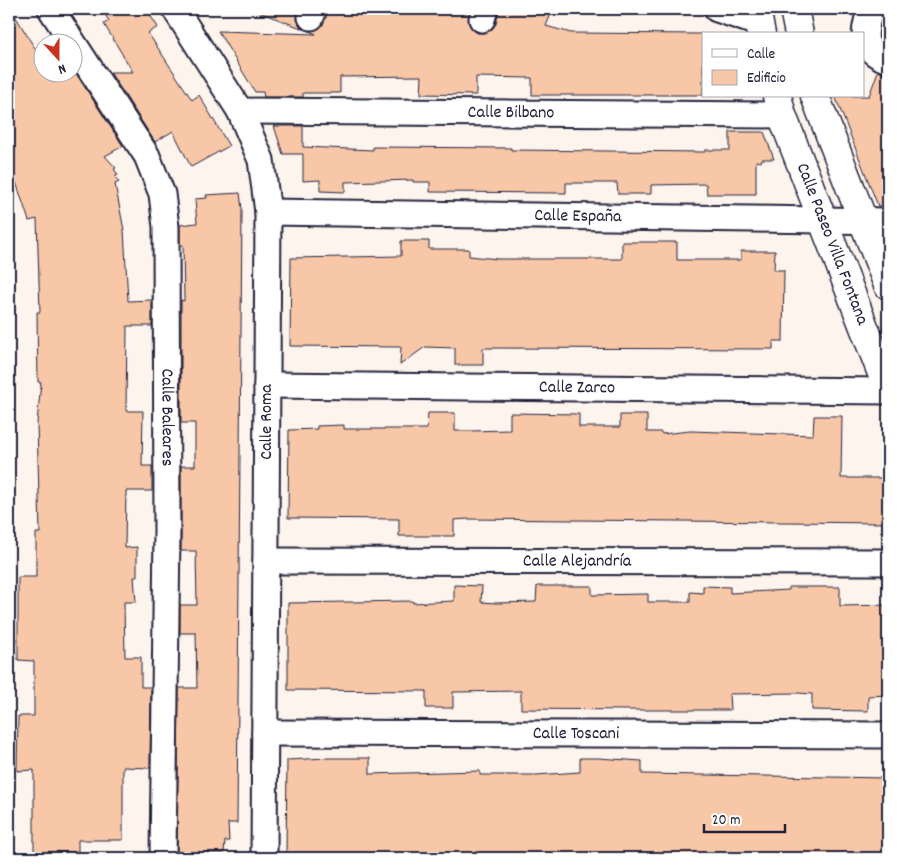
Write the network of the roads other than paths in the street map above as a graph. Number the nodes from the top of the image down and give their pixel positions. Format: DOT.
graph roads {
  1 [pos="52,9"];
  2 [pos="175,9"];
  3 [pos="717,9"];
  4 [pos="794,9"];
  5 [pos="870,9"];
  6 [pos="758,22"];
  7 [pos="799,32"];
  8 [pos="888,60"];
  9 [pos="817,98"];
  10 [pos="779,105"];
  11 [pos="240,111"];
  12 [pos="268,212"];
  13 [pos="824,221"];
  14 [pos="876,221"];
  15 [pos="888,285"];
  16 [pos="267,384"];
  17 [pos="888,390"];
  18 [pos="266,561"];
  19 [pos="888,562"];
  20 [pos="264,733"];
  21 [pos="888,735"];
  22 [pos="163,858"];
  23 [pos="264,858"];
  1 -- 22 [label="street, Calle Baleares"];
  2 -- 11 [label="street, Calle Roma"];
  3 -- 6 [label="street"];
  4 -- 7 [label="street"];
  5 -- 8 [label="street"];
  9 -- 14 [label="street, Calle Paseo Villa Fontana"];
  10 -- 11 [label="street, Calle Bilbano"];
  10 -- 13 [label="street, Calle Paseo Villa Fontana"];
  11 -- 12 [label="street, Calle Roma"];
  12 -- 13 [label="street, Calle España"];
  12 -- 16 [label="street, Calle Roma"];
  13 -- 14 [label="street, Calle España"];
  13 -- 17 [label="street, Calle Paseo Villa Fontana"];
  14 -- 15 [label="street, Calle Paseo Villa Fontana"];
  16 -- 17 [label="street, Calle Zarco"];
  16 -- 18 [label="street, Calle Roma"];
  18 -- 19 [label="street, Calle Alejandría"];
  18 -- 20 [label="street, Calle Roma"];
  20 -- 21 [label="street, Calle Toscani"];
  20 -- 23 [label="street, Calle Roma"];
}
